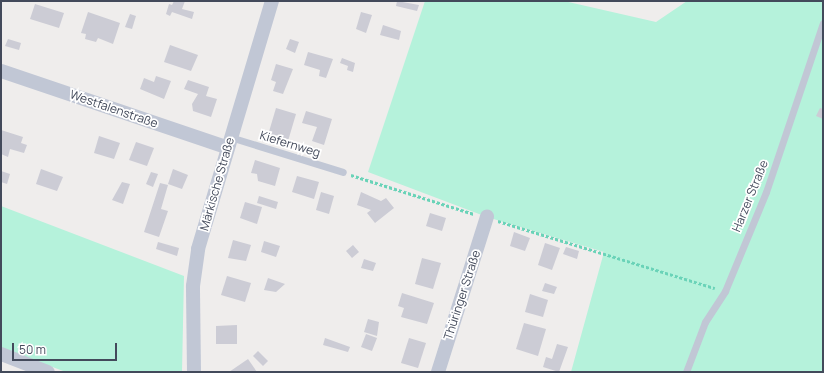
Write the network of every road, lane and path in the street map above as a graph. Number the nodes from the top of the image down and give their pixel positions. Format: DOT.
graph roads {
  1 [pos="272,1"];
  2 [pos="823,23"];
  3 [pos="1,71"];
  4 [pos="228,142"];
  5 [pos="343,172"];
  6 [pos="362,178"];
  7 [pos="487,218"];
  8 [pos="725,291"];
  9 [pos="1,354"];
  10 [pos="48,372"];
  11 [pos="194,372"];
  12 [pos="438,372"];
  13 [pos="686,372"];
  1 -- 4 [label="street, Märkische Straße"];
  2 -- 8 [label="lane, Harzer Straße"];
  3 -- 4 [label="street, Westfalenstraße"];
  4 -- 5 [label="lane, Kiefernweg"];
  4 -- 11 [label="street, Märkische Straße"];
  6 -- 7 [label="path"];
  7 -- 8 [label="path"];
  7 -- 12 [label="street, Thüringer Straße"];
  8 -- 13 [label="lane, Harzer Straße"];
  9 -- 10 [label="street"];
}
